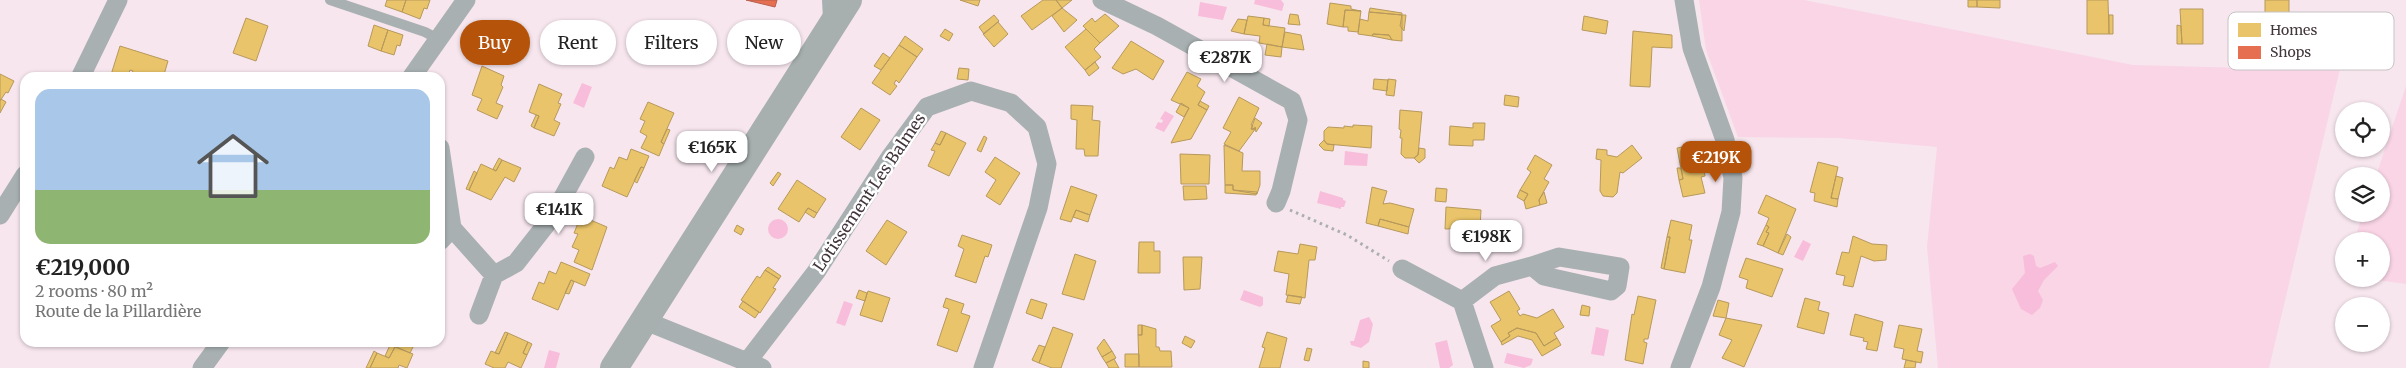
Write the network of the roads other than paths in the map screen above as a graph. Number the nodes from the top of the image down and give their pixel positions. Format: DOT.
graph roads {
  1 [pos="118,0"];
  2 [pos="330,0"];
  3 [pos="466,0"];
  4 [pos="827,0"];
  5 [pos="848,0"];
  6 [pos="1102,0"];
  7 [pos="1684,0"];
  8 [pos="828,30"];
  9 [pos="438,39"];
  10 [pos="83,72"];
  11 [pos="418,72"];
  12 [pos="585,157"];
  13 [pos="20,183"];
  14 [pos="1276,202"];
  15 [pos="0,215"];
  16 [pos="445,220"];
  17 [pos="446,235"];
  18 [pos="1532,266"];
  19 [pos="1402,269"];
  20 [pos="494,275"];
  21 [pos="1462,301"];
  22 [pos="479,315"];
  23 [pos="643,320"];
  24 [pos="217,347"];
  25 [pos="754,365"];
  26 [pos="202,368"];
  27 [pos="614,368"];
  28 [pos="983,368"];
  29 [pos="1484,368"];
  30 [pos="1680,368"];
  1 -- 10 [label="street"];
  2 -- 9 [label="lane"];
  3 -- 9 [label="street"];
  4 -- 8 [label="lane"];
  5 -- 8 [label="main road"];
  6 -- 14 [label="street"];
  7 -- 30 [label="street"];
  8 -- 23 [label="main road"];
  9 -- 11 [label="street"];
  12 -- 20 [label="street"];
  13 -- 15 [label="street"];
  16 -- 17 [label="street"];
  17 -- 20 [label="street"];
  18 -- 21 [label="street"];
  19 -- 21 [label="street"];
  20 -- 22 [label="street"];
  21 -- 29 [label="street"];
  23 -- 25 [label="street, Lotissement Les Balmes"];
  23 -- 27 [label="main road"];
  24 -- 26 [label="street"];
  25 -- 28 [label="street, Lotissement Les Balmes"];
}
